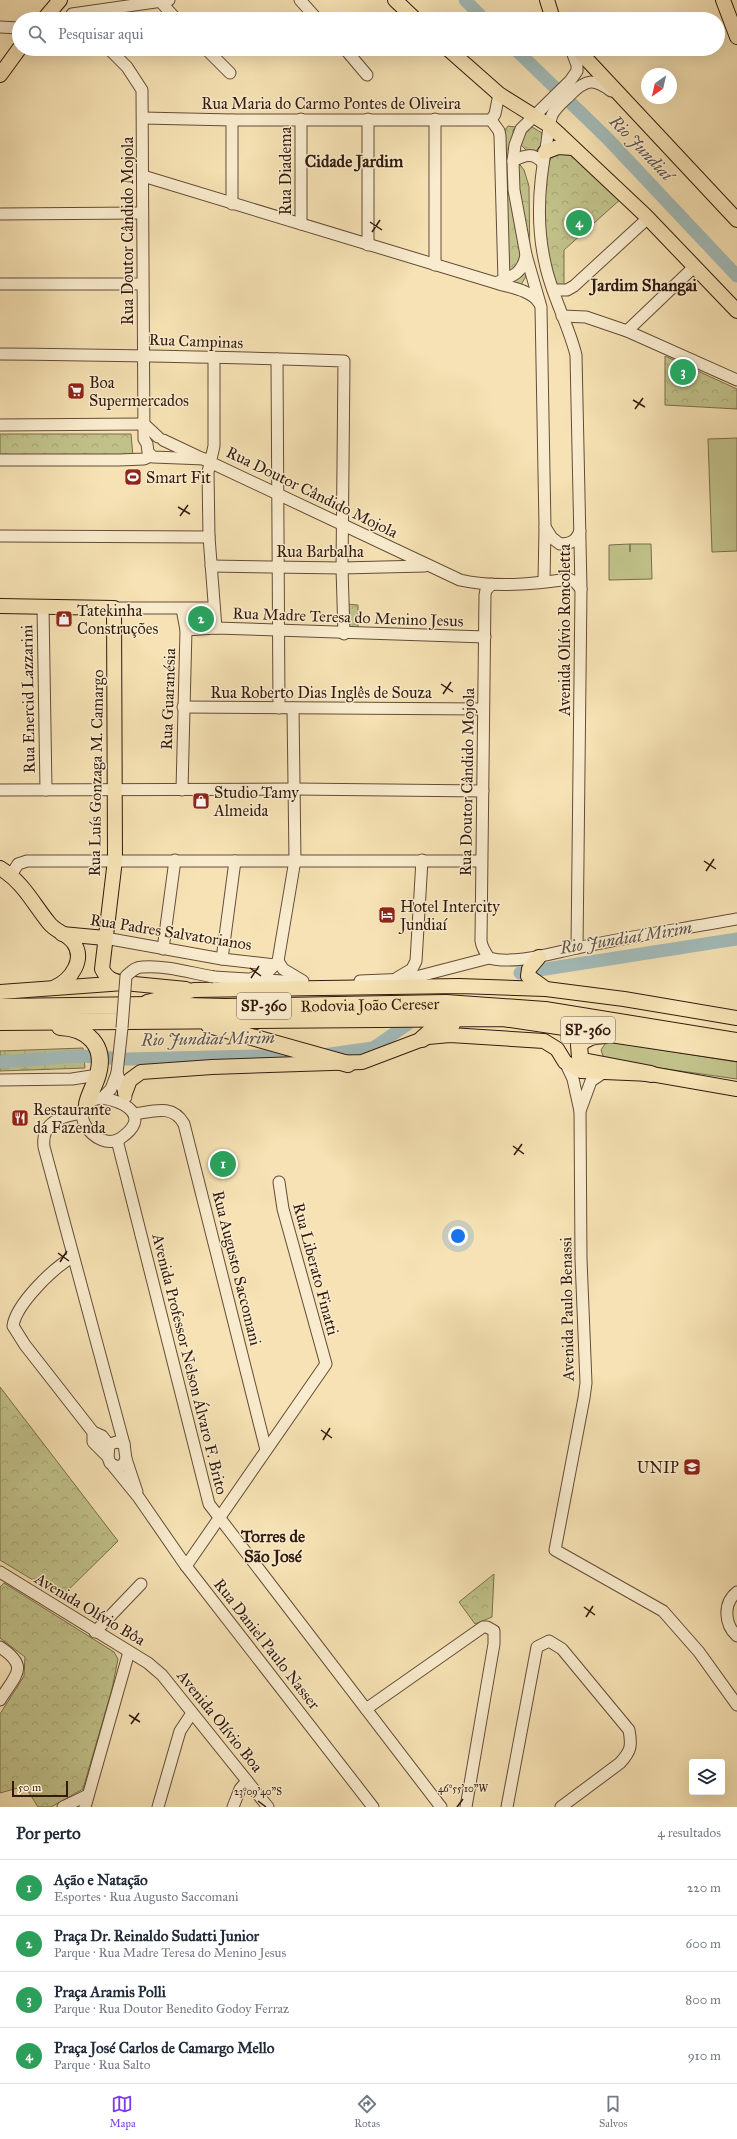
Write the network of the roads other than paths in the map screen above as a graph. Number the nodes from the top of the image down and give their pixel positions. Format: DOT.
graph roads {
  1 [pos="164,0"];
  2 [pos="300,0"];
  3 [pos="395,0"];
  4 [pos="547,0"];
  5 [pos="723,0"];
  6 [pos="60,1"];
  7 [pos="50,12"];
  8 [pos="71,12"];
  9 [pos="97,12"];
  10 [pos="172,12"];
  11 [pos="311,12"];
  12 [pos="408,12"];
  13 [pos="551,12"];
  14 [pos="0,27"];
  15 [pos="12,28"];
  16 [pos="737,37"];
  17 [pos="14,56"];
  18 [pos="116,56"];
  19 [pos="213,56"];
  20 [pos="351,56"];
  21 [pos="456,56"];
  22 [pos="574,56"];
  23 [pos="583,56"];
  24 [pos="230,73"];
  25 [pos="0,75"];
  26 [pos="367,75"];
  27 [pos="574,84"];
  28 [pos="499,94"];
  29 [pos="622,98"];
  30 [pos="550,108"];
  31 [pos="534,116"];
  32 [pos="143,118"];
  33 [pos="301,119"];
  34 [pos="368,119"];
  35 [pos="435,119"];
  36 [pos="232,120"];
  37 [pos="491,120"];
  38 [pos="550,126"];
  39 [pos="573,148"];
  40 [pos="544,157"];
  41 [pos="513,161"];
  42 [pos="143,176"];
  43 [pos="232,204"];
  44 [pos="142,213"];
  45 [pos="0,214"];
  46 [pos="648,218"];
  47 [pos="737,220"];
  48 [pos="301,224"];
  49 [pos="368,245"];
  50 [pos="526,255"];
  51 [pos="435,265"];
  52 [pos="695,266"];
  53 [pos="500,281"];
  54 [pos="0,284"];
  55 [pos="142,284"];
  56 [pos="554,290"];
  57 [pos="541,307"];
  58 [pos="737,311"];
  59 [pos="562,316"];
  60 [pos="627,331"];
  61 [pos="0,354"];
  62 [pos="143,355"];
  63 [pos="214,359"];
  64 [pos="277,359"];
  65 [pos="737,380"];
  66 [pos="144,424"];
  67 [pos="0,425"];
  68 [pos="161,439"];
  69 [pos="147,444"];
  70 [pos="156,456"];
  71 [pos="0,460"];
  72 [pos="208,460"];
  73 [pos="278,494"];
  74 [pos="344,527"];
  75 [pos="545,527"];
  76 [pos="580,531"];
  77 [pos="0,536"];
  78 [pos="209,538"];
  79 [pos="211,566"];
  80 [pos="428,566"];
  81 [pos="277,567"];
  82 [pos="342,568"];
  83 [pos="544,581"];
  84 [pos="472,583"];
  85 [pos="492,584"];
  86 [pos="581,589"];
  87 [pos="485,595"];
  88 [pos="0,606"];
  89 [pos="43,607"];
  90 [pos="114,608"];
  91 [pos="182,608"];
  92 [pos="214,608"];
  93 [pos="216,628"];
  94 [pos="186,630"];
  95 [pos="278,631"];
  96 [pos="344,634"];
  97 [pos="485,637"];
  98 [pos="183,707"];
  99 [pos="279,708"];
  100 [pos="293,708"];
  101 [pos="483,709"];
  102 [pos="295,789"];
  103 [pos="0,790"];
  104 [pos="46,790"];
  105 [pos="114,790"];
  106 [pos="182,790"];
  107 [pos="483,791"];
  108 [pos="114,860"];
  109 [pos="174,860"];
  110 [pos="295,860"];
  111 [pos="422,860"];
  112 [pos="236,861"];
  113 [pos="481,861"];
  114 [pos="6,871"];
  115 [pos="737,919"];
  116 [pos="62,934"];
  117 [pos="105,938"];
  118 [pos="577,948"];
  119 [pos="163,949"];
  120 [pos="222,959"];
  121 [pos="494,959"];
  122 [pos="536,960"];
  123 [pos="277,963"];
  124 [pos="397,978"];
  125 [pos="251,979"];
  126 [pos="304,982"];
  127 [pos="124,983"];
  128 [pos="543,987"];
  129 [pos="53,989"];
  130 [pos="194,990"];
  131 [pos="0,992"];
  132 [pos="131,1006"];
  133 [pos="0,1007"];
  134 [pos="503,1018"];
  135 [pos="737,1018"];
  136 [pos="189,1019"];
  137 [pos="0,1022"];
  138 [pos="0,1026"];
  139 [pos="633,1037"];
  140 [pos="422,1039"];
  141 [pos="737,1041"];
  142 [pos="737,1053"];
  143 [pos="342,1062"];
  144 [pos="565,1062"];
  145 [pos="582,1066"];
  146 [pos="117,1071"];
  147 [pos="603,1073"];
  148 [pos="652,1074"];
  149 [pos="0,1080"];
  150 [pos="737,1090"];
  151 [pos="93,1091"];
  152 [pos="125,1093"];
  153 [pos="132,1111"];
  154 [pos="580,1111"];
  155 [pos="118,1140"];
  156 [pos="279,1182"];
  157 [pos="73,1257"];
  158 [pos="115,1418"];
  159 [pos="92,1432"];
  160 [pos="110,1444"];
  161 [pos="124,1444"];
  162 [pos="266,1450"];
  163 [pos="126,1459"];
  164 [pos="111,1462"];
  165 [pos="139,1498"];
  166 [pos="219,1519"];
  167 [pos="186,1566"];
  168 [pos="0,1572"];
  169 [pos="141,1584"];
  170 [pos="737,1592"];
  171 [pos="95,1632"];
  172 [pos="737,1636"];
  173 [pos="0,1647"];
  174 [pos="129,1652"];
  175 [pos="162,1674"];
  176 [pos="0,1700"];
  177 [pos="737,1705"];
  178 [pos="366,1709"];
  179 [pos="192,1713"];
  180 [pos="247,1781"];
  181 [pos="88,1795"];
  182 [pos="63,1807"];
  183 [pos="85,1807"];
  184 [pos="158,1807"];
  185 [pos="233,1807"];
  186 [pos="268,1807"];
  187 [pos="373,1807"];
  188 [pos="441,1807"];
  189 [pos="466,1807"];
  190 [pos="507,1807"];
  191 [pos="561,1807"];
  1 -- 9 [label="street"];
  1 -- 10 [label="street"];
  2 -- 11 [label="street"];
  3 -- 12 [label="main road"];
  4 -- 13 [label="main road"];
  5 -- 16 [label="main road"];
  6 -- 7 [label="main road"];
  6 -- 8 [label="street"];
  14 -- 15 [label="street"];
  17 -- 25 [label="main road"];
  18 -- 32 [label="street, Rua Doutor Cândido Mojola"];
  19 -- 24 [label="street"];
  20 -- 26 [label="street"];
  21 -- 28 [label="main road"];
  22 -- 27 [label="street"];
  23 -- 29 [label="main road"];
  27 -- 29 [label="street"];
  27 -- 30 [label="street, Avenida Olívio Roncoletta"];
  28 -- 31 [label="main road"];
  28 -- 37 [label="street"];
  29 -- 47 [label="main road"];
  30 -- 31 [label="street, Avenida Olívio Roncoletta"];
  30 -- 38 [label="street, Avenida Olívio Roncoletta"];
  31 -- 38 [label="main road"];
  31 -- 41 [label="street, Avenida Olívio Roncoletta"];
  32 -- 36 [label="street, Rua Maria do Carmo Pontes de Oliveira"];
  32 -- 42 [label="street, Rua Doutor Cândido Mojola"];
  33 -- 34 [label="street, Rua Maria do Carmo Pontes de Oliveira"];
  33 -- 36 [label="street, Rua Maria do Carmo Pontes de Oliveira"];
  33 -- 48 [label="street, Rua Diadema"];
  34 -- 35 [label="street, Rua Maria do Carmo Pontes de Oliveira"];
  34 -- 49 [label="street"];
  35 -- 37 [label="street, Rua Maria do Carmo Pontes de Oliveira"];
  35 -- 51 [label="street"];
  36 -- 43 [label="street"];
  37 -- 53 [label="street"];
  38 -- 39 [label="main road"];
  38 -- 40 [label="street, Avenida Olívio Roncoletta"];
  39 -- 40 [label="main road"];
  39 -- 46 [label="main road"];
  40 -- 41 [label="street"];
  40 -- 56 [label="street, Avenida Olívio Roncoletta"];
  41 -- 50 [label="street, Avenida Olívio Roncoletta"];
  42 -- 43 [label="street"];
  42 -- 44 [label="street, Rua Doutor Cândido Mojola"];
  43 -- 48 [label="street"];
  44 -- 45 [label="street"];
  44 -- 55 [label="street, Rua Doutor Cândido Mojola"];
  46 -- 52 [label="main road"];
  46 -- 56 [label="street"];
  48 -- 49 [label="street"];
  49 -- 51 [label="street"];
  50 -- 53 [label="street"];
  50 -- 57 [label="street, Avenida Olívio Roncoletta"];
  51 -- 53 [label="street"];
  52 -- 58 [label="main road"];
  52 -- 60 [label="street"];
  53 -- 57 [label="street"];
  54 -- 55 [label="street"];
  55 -- 62 [label="street, Rua Doutor Cândido Mojola"];
  56 -- 59 [label="street, Avenida Olívio Roncoletta"];
  57 -- 75 [label="street, Avenida Olívio Roncoletta"];
  59 -- 60 [label="street"];
  59 -- 76 [label="street, Avenida Olívio Roncoletta"];
  60 -- 65 [label="street"];
  61 -- 62 [label="street, Rua Campinas"];
  62 -- 63 [label="street, Rua Campinas"];
  62 -- 66 [label="street, Rua Doutor Cândido Mojola"];
  63 -- 64 [label="street, Rua Campinas"];
  63 -- 72 [label="street"];
  64 -- 73 [label="street"];
  64 -- 74 [label="street, Rua Campinas"];
  66 -- 67 [label="street"];
  66 -- 68 [label="street, Rua Doutor Cândido Mojola"];
  66 -- 69 [label="street, Rua Doutor Cândido Mojola"];
  68 -- 69 [label="street"];
  68 -- 70 [label="street"];
  68 -- 72 [label="street, Rua Doutor Cândido Mojola"];
  69 -- 70 [label="street, Rua Doutor Cândido Mojola"];
  70 -- 71 [label="street"];
  70 -- 72 [label="street, Rua Doutor Cândido Mojola"];
  72 -- 73 [label="street, Rua Doutor Cândido Mojola"];
  72 -- 78 [label="street"];
  73 -- 74 [label="street, Rua Doutor Cândido Mojola"];
  73 -- 81 [label="street"];
  74 -- 80 [label="street, Rua Doutor Cândido Mojola"];
  74 -- 82 [label="street"];
  75 -- 76 [label="street"];
  75 -- 83 [label="street, Avenida Olívio Roncoletta"];
  76 -- 86 [label="street, Avenida Olívio Roncoletta"];
  77 -- 78 [label="street"];
  78 -- 79 [label="street"];
  79 -- 81 [label="street, Rua Barbalha"];
  79 -- 92 [label="street"];
  80 -- 82 [label="street, Rua Barbalha"];
  80 -- 84 [label="street, Rua Doutor Cândido Mojola"];
  81 -- 82 [label="street, Rua Barbalha"];
  81 -- 95 [label="street"];
  82 -- 96 [label="street"];
  83 -- 85 [label="street, Rua Doutor Cândido Mojola"];
  83 -- 86 [label="street, Rua Doutor Cândido Mojola"];
  84 -- 85 [label="street, Rua Doutor Cândido Mojola"];
  84 -- 87 [label="street, Rua Doutor Cândido Mojola"];
  85 -- 87 [label="street"];
  86 -- 118 [label="street, Avenida Olívio Roncoletta"];
  87 -- 97 [label="street, Rua Doutor Cândido Mojola"];
  88 -- 89 [label="main road"];
  89 -- 90 [label="main road"];
  89 -- 104 [label="street, Rua Enercid Lazzarini"];
  90 -- 91 [label="street"];
  90 -- 105 [label="main road, Rua Luís Gonzaga M. Camargo"];
  91 -- 92 [label="street"];
  91 -- 94 [label="street, Rua Guaranésia"];
  92 -- 93 [label="street"];
  93 -- 94 [label="street, Rua Madre Teresa do Menino Jesus"];
  93 -- 95 [label="street, Rua Madre Teresa do Menino Jesus"];
  94 -- 98 [label="street, Rua Guaranésia"];
  95 -- 96 [label="street, Rua Madre Teresa do Menino Jesus"];
  95 -- 99 [label="street"];
  96 -- 97 [label="street, Rua Madre Teresa do Menino Jesus"];
  97 -- 101 [label="street, Rua Doutor Cândido Mojola"];
  98 -- 99 [label="street, Rua Roberto Dias Inglês de Souza"];
  98 -- 106 [label="street, Rua Guaranésia"];
  99 -- 100 [label="street, Rua Roberto Dias Inglês de Souza"];
  100 -- 101 [label="street, Rua Roberto Dias Inglês de Souza"];
  100 -- 102 [label="street"];
  101 -- 107 [label="street, Rua Doutor Cândido Mojola"];
  102 -- 106 [label="street"];
  102 -- 107 [label="street"];
  102 -- 110 [label="street"];
  103 -- 104 [label="street"];
  104 -- 105 [label="street"];
  105 -- 106 [label="street"];
  105 -- 108 [label="main road, Rua Luís Gonzaga M. Camargo"];
  107 -- 113 [label="street, Rua Doutor Cândido Mojola"];
  108 -- 109 [label="street"];
  108 -- 114 [label="street"];
  108 -- 117 [label="main road, Rua Luís Gonzaga M. Camargo"];
  109 -- 112 [label="street"];
  109 -- 119 [label="street"];
  110 -- 111 [label="street"];
  110 -- 112 [label="street"];
  110 -- 123 [label="street"];
  111 -- 113 [label="street"];
  111 -- 124 [label="street"];
  112 -- 120 [label="street"];
  113 -- 121 [label="street, Rua Doutor Cândido Mojola"];
  114 -- 116 [label="main road"];
  115 -- 118 [label="street"];
  116 -- 117 [label="main road, Rua Padres Salvatorianos"];
  116 -- 129 [label="main road"];
  117 -- 119 [label="street, Rua Padres Salvatorianos"];
  117 -- 127 [label="main road, Rua Luís Gonzaga M. Camargo"];
  118 -- 122 [label="street"];
  119 -- 120 [label="street, Rua Padres Salvatorianos"];
  120 -- 123 [label="street, Rua Padres Salvatorianos"];
  121 -- 122 [label="street"];
  121 -- 124 [label="street"];
  122 -- 128 [label="main road"];
  123 -- 125 [label="street"];
  123 -- 126 [label="street"];
  124 -- 126 [label="street"];
  125 -- 126 [label="street"];
  125 -- 146 [label="street, bridge"];
  127 -- 129 [label="main road"];
  127 -- 130 [label="main road"];
  128 -- 130 [label="main road"];
  128 -- 135 [label="main road"];
  129 -- 131 [label="main road"];
  130 -- 132 [label="main road"];
  132 -- 133 [label="highway, Rodovia João Cereser / SP-360"];
  132 -- 141 [label="highway, Rodovia João Cereser / SP-360"];
  134 -- 136 [label="highway, Rodovia João Cereser / SP-360"];
  134 -- 139 [label="highway, Rodovia João Cereser / SP-360"];
  134 -- 140 [label="highway"];
  136 -- 137 [label="highway, Rodovia João Cereser / SP-360"];
  136 -- 143 [label="highway"];
  138 -- 151 [label="highway"];
  139 -- 142 [label="highway, Rodovia João Cereser / SP-360"];
  139 -- 145 [label="highway"];
  140 -- 143 [label="main road"];
  140 -- 144 [label="main road"];
  143 -- 152 [label="main road"];
  144 -- 145 [label="main road"];
  144 -- 154 [label="street"];
  145 -- 147 [label="main road"];
  145 -- 148 [label="highway"];
  145 -- 154 [label="street"];
  146 -- 151 [label="street"];
  146 -- 152 [label="street"];
  147 -- 148 [label="main road"];
  147 -- 154 [label="street, Avenida Paulo Benassi"];
  148 -- 150 [label="main road"];
  149 -- 151 [label="street"];
  151 -- 153 [label="street"];
  151 -- 155 [label="street"];
  151 -- 157 [label="street, Rua Daniel Paulo Nasser"];
  152 -- 153 [label="street"];
  153 -- 155 [label="street"];
  153 -- 162 [label="street, Rua Augusto Saccomani"];
  154 -- 177 [label="street, Avenida Paulo Benassi"];
  155 -- 166 [label="street, Avenida Professor Nelson Álvaro F. Brito"];
  156 -- 162 [label="street, Rua Liberato Finatti"];
  157 -- 158 [label="street, Rua Daniel Paulo Nasser"];
  157 -- 159 [label="street, Rua Daniel Paulo Nasser"];
  158 -- 160 [label="street"];
  158 -- 161 [label="street, Rua Daniel Paulo Nasser"];
  159 -- 160 [label="street, Rua Daniel Paulo Nasser"];
  159 -- 164 [label="street, Rua Daniel Paulo Nasser"];
  160 -- 161 [label="street"];
  160 -- 164 [label="street"];
  161 -- 163 [label="street, Rua Daniel Paulo Nasser"];
  162 -- 166 [label="street"];
  163 -- 164 [label="street"];
  163 -- 165 [label="street, Rua Daniel Paulo Nasser"];
  164 -- 165 [label="street, Rua Daniel Paulo Nasser"];
  165 -- 167 [label="street, Rua Daniel Paulo Nasser"];
  166 -- 167 [label="street"];
  166 -- 178 [label="street, Avenida Professor Nelson Álvaro F. Brito"];
  167 -- 187 [label="street, Rua Daniel Paulo Nasser"];
  168 -- 171 [label="street, Avenida Olívio Bôa"];
  169 -- 171 [label="street"];
  170 -- 172 [label="street"];
  171 -- 174 [label="street, Avenida Olívio Bôa"];
  173 -- 176 [label="street"];
  174 -- 175 [label="street, Avenida Olívio Bôa"];
  174 -- 181 [label="street"];
  175 -- 179 [label="street, Avenida Olívio Boa"];
  178 -- 188 [label="street, Avenida Professor Nelson Álvaro F. Brito"];
  178 -- 189 [label="street"];
  179 -- 180 [label="street, Avenida Olívio Boa"];
  179 -- 184 [label="street"];
  180 -- 185 [label="street"];
  180 -- 186 [label="street, Avenida Olívio Boa"];
  181 -- 182 [label="street"];
  181 -- 183 [label="street"];
  190 -- 191 [label="street"];
}
